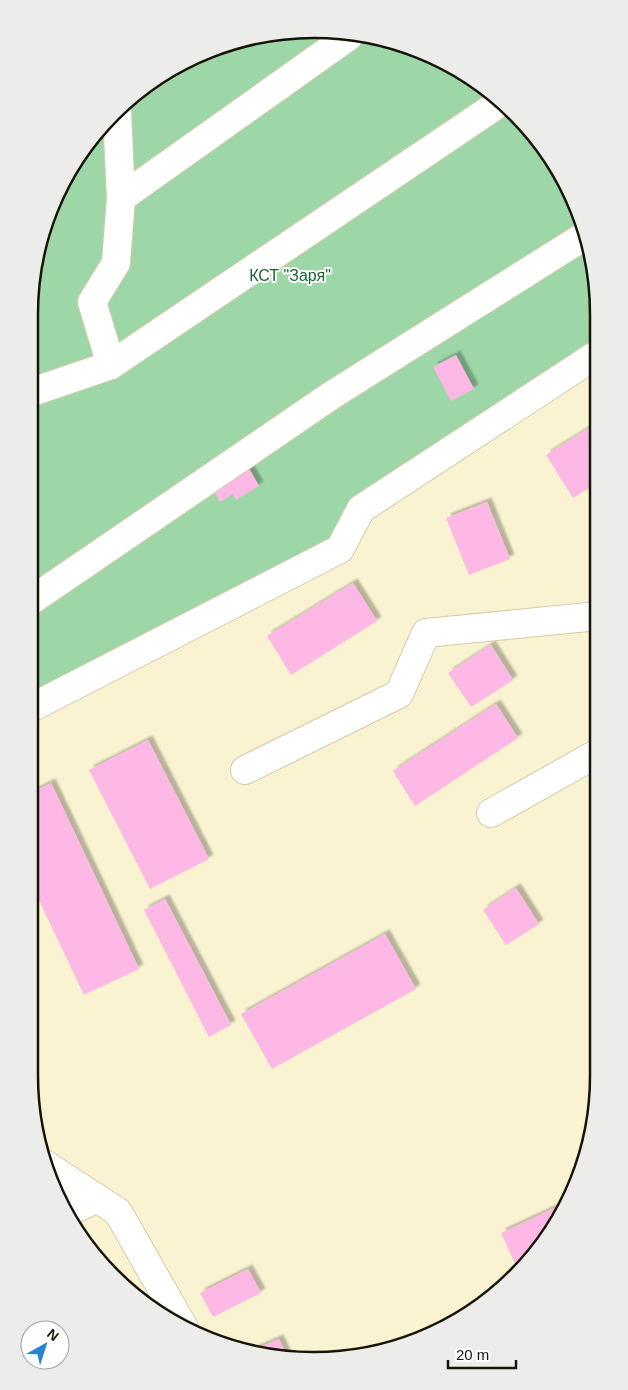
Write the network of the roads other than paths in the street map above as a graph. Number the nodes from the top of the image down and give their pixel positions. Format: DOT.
graph roads {
  1 [pos="344,39"];
  2 [pos="496,106"];
  3 [pos="117,119"];
  4 [pos="120,198"];
  5 [pos="582,246"];
  6 [pos="590,359"];
  7 [pos="111,365"];
  8 [pos="38,391"];
  9 [pos="38,596"];
  10 [pos="590,617"];
  11 [pos="38,704"];
  12 [pos="590,757"];
  13 [pos="245,770"];
  14 [pos="491,813"];
  15 [pos="54,1170"];
  16 [pos="97,1198"];
  17 [pos="73,1210"];
  18 [pos="177,1315"];
  1 -- 4 [label="lane"];
  2 -- 7 [label="lane"];
  3 -- 4 [label="lane"];
  4 -- 7 [label="lane"];
  5 -- 9 [label="lane"];
  6 -- 11 [label="lane"];
  7 -- 8 [label="lane"];
  10 -- 13 [label="lane"];
  12 -- 14 [label="lane"];
  15 -- 16 [label="lane"];
  16 -- 17 [label="lane"];
  16 -- 18 [label="lane"];
}
